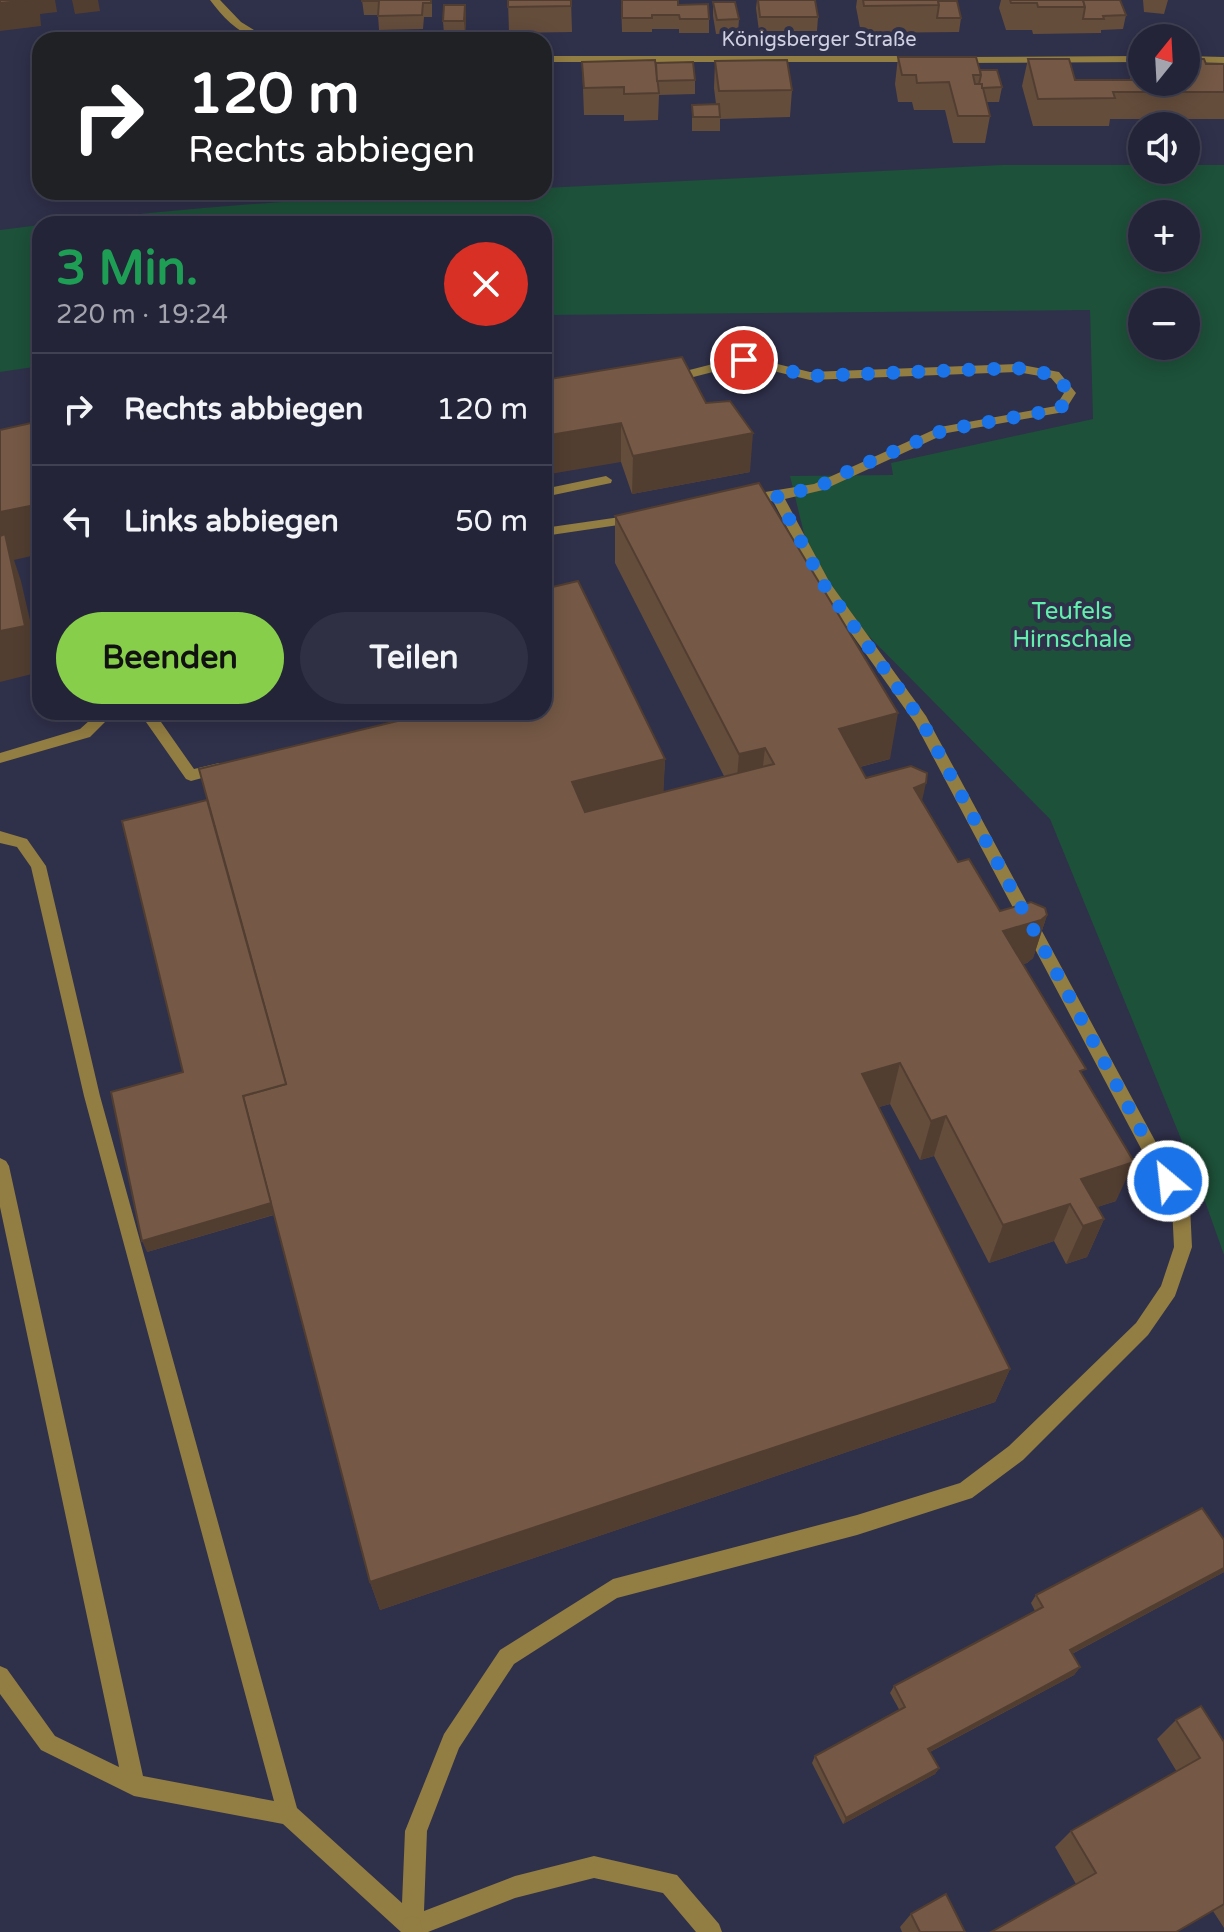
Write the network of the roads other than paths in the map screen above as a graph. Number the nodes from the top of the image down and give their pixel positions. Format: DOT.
graph roads {
  1 [pos="215,0"];
  2 [pos="248,32"];
  3 [pos="552,59"];
  4 [pos="925,59"];
  5 [pos="940,59"];
  6 [pos="1128,59"];
  7 [pos="1200,59"];
  8 [pos="1224,60"];
  9 [pos="656,383"];
  10 [pos="606,480"];
  11 [pos="552,491"];
  12 [pos="777,496"];
  13 [pos="725,502"];
  14 [pos="652,515"];
  15 [pos="552,531"];
  16 [pos="99,720"];
  17 [pos="152,720"];
  18 [pos="0,758"];
  19 [pos="237,764"];
  20 [pos="0,837"];
  21 [pos="0,1166"];
  22 [pos="0,1676"];
  23 [pos="134,1785"];
  24 [pos="288,1814"];
  25 [pos="412,1929"];
  26 [pos="711,1932"];
  1 -- 2 [label="street"];
  3 -- 4 [label="street, Königsberger Straße"];
  5 -- 6 [label="street, Königsberger Straße"];
  7 -- 8 [label="street"];
  9 -- 12 [label="street"];
  10 -- 11 [label="street"];
  12 -- 13 [label="street"];
  12 -- 25 [label="street"];
  14 -- 15 [label="street"];
  16 -- 18 [label="street"];
  17 -- 19 [label="street"];
  20 -- 24 [label="street"];
  21 -- 23 [label="street"];
  22 -- 23 [label="street"];
  23 -- 24 [label="street"];
  24 -- 25 [label="street"];
  25 -- 26 [label="street"];
}
